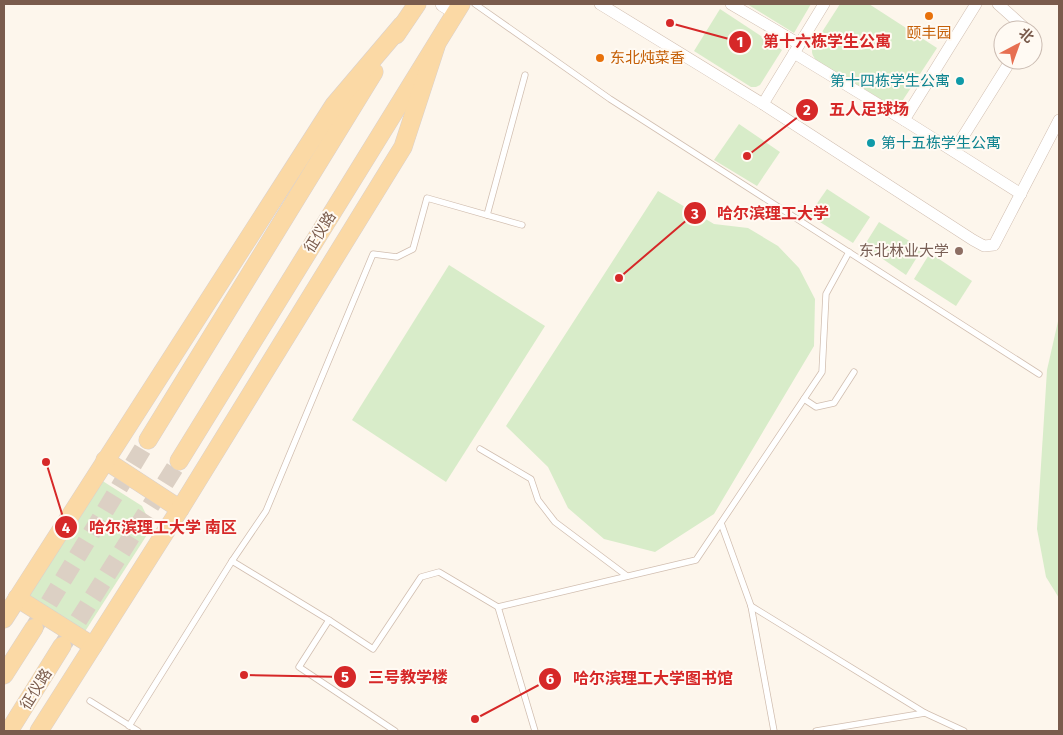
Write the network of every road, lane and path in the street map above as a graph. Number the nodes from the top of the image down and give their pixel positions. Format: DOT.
graph roads {
  1 [pos="417,4"];
  2 [pos="475,4"];
  3 [pos="600,4"];
  4 [pos="731,4"];
  5 [pos="824,4"];
  6 [pos="976,4"];
  7 [pos="998,4"];
  8 [pos="453,7"];
  9 [pos="1016,20"];
  10 [pos="402,25"];
  11 [pos="436,46"];
  12 [pos="796,49"];
  13 [pos="1005,70"];
  14 [pos="525,75"];
  15 [pos="763,104"];
  16 [pos="904,120"];
  17 [pos="1059,120"];
  18 [pos="954,151"];
  19 [pos="1022,194"];
  20 [pos="487,215"];
  21 [pos="522,225"];
  22 [pos="849,252"];
  23 [pos="854,372"];
  24 [pos="1039,374"];
  25 [pos="804,399"];
  26 [pos="148,440"];
  27 [pos="480,449"];
  28 [pos="105,460"];
  29 [pos="179,461"];
  30 [pos="180,510"];
  31 [pos="720,523"];
  32 [pos="232,561"];
  33 [pos="627,576"];
  34 [pos="17,598"];
  35 [pos="751,606"];
  36 [pos="498,607"];
  37 [pos="4,619"];
  38 [pos="329,620"];
  39 [pos="34,628"];
  40 [pos="62,646"];
  41 [pos="93,646"];
  42 [pos="4,675"];
  43 [pos="90,701"];
  44 [pos="925,713"];
  45 [pos="129,726"];
  46 [pos="9,731"];
  47 [pos="39,731"];
  48 [pos="138,731"];
  49 [pos="394,731"];
  50 [pos="535,731"];
  51 [pos="774,731"];
  52 [pos="816,731"];
  53 [pos="964,731"];
  1 -- 10 [label="main road"];
  2 -- 22 [label="lane"];
  3 -- 15 [label="street"];
  4 -- 12 [label="street"];
  5 -- 12 [label="street"];
  6 -- 16 [label="street"];
  7 -- 9 [label="street"];
  8 -- 11 [label="main road, 征仪路"];
  10 -- 26 [label="main road"];
  10 -- 28 [label="main road"];
  11 -- 29 [label="main road, 征仪路"];
  11 -- 30 [label="main road"];
  12 -- 15 [label="street"];
  12 -- 16 [label="street"];
  13 -- 18 [label="street"];
  14 -- 20 [label="lane"];
  15 -- 19 [label="street"];
  16 -- 18 [label="street"];
  17 -- 19 [label="street"];
  18 -- 19 [label="street"];
  20 -- 21 [label="lane"];
  20 -- 32 [label="lane"];
  22 -- 24 [label="lane"];
  22 -- 25 [label="lane"];
  23 -- 25 [label="lane"];
  25 -- 31 [label="lane"];
  27 -- 33 [label="lane"];
  28 -- 30 [label="main road"];
  28 -- 34 [label="main road"];
  30 -- 41 [label="main road"];
  31 -- 33 [label="lane"];
  31 -- 35 [label="lane"];
  32 -- 38 [label="lane"];
  32 -- 45 [label="lane"];
  33 -- 36 [label="lane"];
  34 -- 37 [label="main road"];
  34 -- 41 [label="main road"];
  35 -- 44 [label="lane"];
  35 -- 51 [label="lane"];
  36 -- 38 [label="lane"];
  36 -- 50 [label="lane"];
  38 -- 49 [label="lane"];
  39 -- 42 [label="main road"];
  40 -- 46 [label="main road, 征仪路"];
  41 -- 47 [label="main road"];
  43 -- 45 [label="lane"];
  44 -- 52 [label="lane"];
  44 -- 53 [label="lane"];
  45 -- 48 [label="lane"];
}
